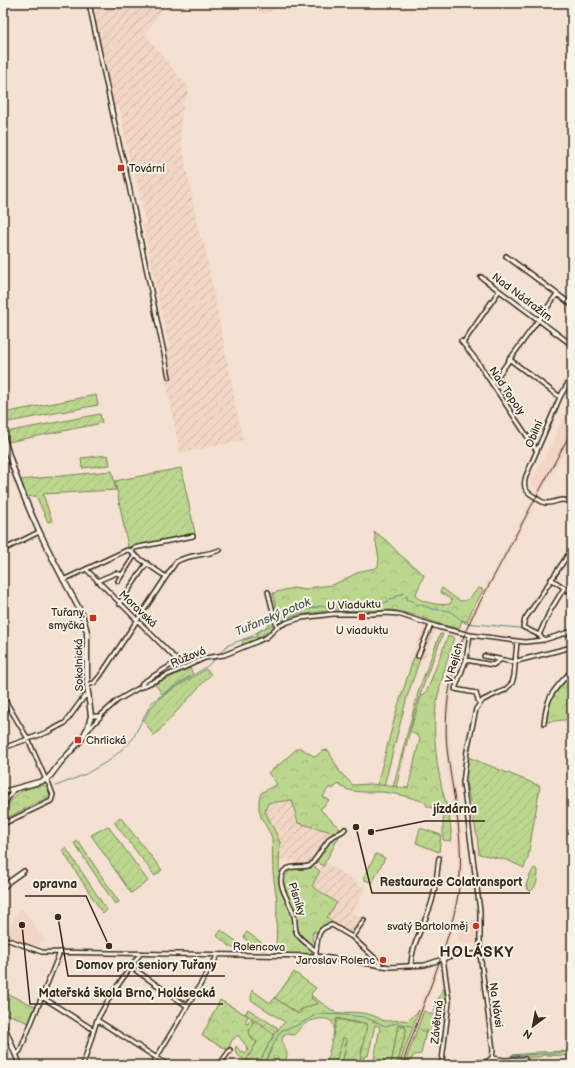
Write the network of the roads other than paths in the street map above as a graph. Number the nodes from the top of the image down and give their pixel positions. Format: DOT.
graph roads {
  1 [pos="89,3"];
  2 [pos="506,256"];
  3 [pos="481,277"];
  4 [pos="499,291"];
  5 [pos="557,294"];
  6 [pos="572,305"];
  7 [pos="538,320"];
  8 [pos="572,345"];
  9 [pos="509,359"];
  10 [pos="572,376"];
  11 [pos="169,377"];
  12 [pos="492,384"];
  13 [pos="560,397"];
  14 [pos="3,435"];
  15 [pos="537,450"];
  16 [pos="572,503"];
  17 [pos="39,532"];
  18 [pos="193,536"];
  19 [pos="572,549"];
  20 [pos="3,550"];
  21 [pos="220,550"];
  22 [pos="132,551"];
  23 [pos="135,555"];
  24 [pos="147,563"];
  25 [pos="86,569"];
  26 [pos="122,575"];
  27 [pos="166,577"];
  28 [pos="63,580"];
  29 [pos="551,580"];
  30 [pos="97,581"];
  31 [pos="118,581"];
  32 [pos="564,588"];
  33 [pos="268,592"];
  34 [pos="572,593"];
  35 [pos="119,604"];
  36 [pos="137,620"];
  37 [pos="431,625"];
  38 [pos="277,627"];
  39 [pos="572,631"];
  40 [pos="470,635"];
  41 [pos="539,635"];
  42 [pos="544,640"];
  43 [pos="517,642"];
  44 [pos="244,647"];
  45 [pos="572,647"];
  46 [pos="418,656"];
  47 [pos="484,656"];
  48 [pos="466,660"];
  49 [pos="500,660"];
  50 [pos="178,661"];
  51 [pos="515,661"];
  52 [pos="572,670"];
  53 [pos="87,685"];
  54 [pos="141,687"];
  55 [pos="89,695"];
  56 [pos="3,697"];
  57 [pos="480,703"];
  58 [pos="101,715"];
  59 [pos="91,716"];
  60 [pos="544,723"];
  61 [pos="84,734"];
  62 [pos="28,739"];
  63 [pos="3,748"];
  64 [pos="46,780"];
  65 [pos="14,789"];
  66 [pos="3,792"];
  67 [pos="3,806"];
  68 [pos="3,824"];
  69 [pos="344,829"];
  70 [pos="439,858"];
  71 [pos="24,871"];
  72 [pos="3,888"];
  73 [pos="364,920"];
  74 [pos="352,937"];
  75 [pos="3,938"];
  76 [pos="316,951"];
  77 [pos="60,952"];
  78 [pos="140,954"];
  79 [pos="480,954"];
  80 [pos="218,955"];
  81 [pos="316,956"];
  82 [pos="443,958"];
  83 [pos="379,966"];
  84 [pos="411,966"];
  85 [pos="131,967"];
  86 [pos="42,997"];
  87 [pos="187,1006"];
  88 [pos="97,1020"];
  89 [pos="3,1024"];
  90 [pos="94,1030"];
  91 [pos="230,1050"];
  92 [pos="16,1055"];
  93 [pos="156,1058"];
  94 [pos="492,1058"];
  95 [pos="513,1060"];
  96 [pos="20,1065"];
  97 [pos="83,1065"];
  98 [pos="152,1065"];
  99 [pos="168,1065"];
  100 [pos="219,1065"];
  101 [pos="443,1065"];
  102 [pos="519,1065"];
  103 [pos="526,1065"];
  1 -- 11 [label="street"];
  2 -- 5 [label="street"];
  3 -- 4 [label="street, Nad Nádražím"];
  4 -- 7 [label="street, Nad Nádražím"];
  4 -- 12 [label="street, Nad Topoly"];
  5 -- 6 [label="street"];
  5 -- 7 [label="street"];
  7 -- 8 [label="street, Nad Nádražím"];
  7 -- 9 [label="street"];
  9 -- 12 [label="street"];
  9 -- 13 [label="street"];
  10 -- 13 [label="street, Obilní"];
  12 -- 15 [label="street, Nad Topoly"];
  13 -- 15 [label="street, Obilní"];
  14 -- 17 [label="main road, Sokolnická"];
  15 -- 16 [label="street, Obilní"];
  17 -- 20 [label="street"];
  17 -- 28 [label="main road, Sokolnická"];
  18 -- 22 [label="street"];
  19 -- 29 [label="street"];
  21 -- 27 [label="street"];
  22 -- 23 [label="street"];
  22 -- 25 [label="street"];
  23 -- 24 [label="street"];
  23 -- 26 [label="street"];
  24 -- 27 [label="street"];
  24 -- 35 [label="street"];
  25 -- 28 [label="street"];
  25 -- 30 [label="street, Moravská"];
  26 -- 30 [label="street"];
  26 -- 31 [label="street"];
  27 -- 36 [label="street"];
  28 -- 53 [label="main road, Sokolnická"];
  29 -- 32 [label="street"];
  29 -- 41 [label="street"];
  30 -- 35 [label="street, Moravská"];
  32 -- 34 [label="street"];
  32 -- 41 [label="street"];
  33 -- 38 [label="street"];
  35 -- 36 [label="street, Moravská"];
  36 -- 50 [label="street, Moravská"];
  36 -- 53 [label="street"];
  37 -- 38 [label="street, U Viaduktu"];
  37 -- 40 [label="street, U Viaduktu"];
  37 -- 46 [label="street"];
  38 -- 44 [label="street, U Viaduktu"];
  39 -- 42 [label="street, U Viaduktu"];
  40 -- 43 [label="street, U Viaduktu"];
  40 -- 48 [label="street, V Rejích"];
  41 -- 42 [label="street"];
  42 -- 43 [label="street, U Viaduktu"];
  43 -- 51 [label="street"];
  44 -- 54 [label="street, Růžová"];
  45 -- 51 [label="street"];
  47 -- 49 [label="street"];
  48 -- 49 [label="street"];
  48 -- 57 [label="street, V Rejích"];
  49 -- 51 [label="street"];
  50 -- 54 [label="street, Růžová"];
  51 -- 57 [label="street"];
  52 -- 60 [label="street"];
  53 -- 55 [label="main road, Sokolnická"];
  54 -- 58 [label="street, Růžová"];
  55 -- 59 [label="main road, Sokolnická"];
  55 -- 62 [label="street"];
  56 -- 62 [label="street"];
  57 -- 79 [label="street, Na Návsi"];
  58 -- 59 [label="street"];
  58 -- 61 [label="street, Růžová"];
  59 -- 61 [label="main road, Sokolnická"];
  61 -- 64 [label="main road, Sokolnická"];
  62 -- 63 [label="street"];
  62 -- 64 [label="street"];
  64 -- 65 [label="main road"];
  64 -- 68 [label="street"];
  65 -- 66 [label="main road"];
  65 -- 67 [label="street"];
  69 -- 76 [label="street, Písníky"];
  70 -- 84 [label="street"];
  71 -- 72 [label="street"];
  73 -- 74 [label="street"];
  74 -- 76 [label="street"];
  74 -- 83 [label="street"];
  75 -- 77 [label="street, Rolencova"];
  76 -- 81 [label="street"];
  77 -- 78 [label="street, Rolencova"];
  77 -- 86 [label="street"];
  78 -- 80 [label="street, Rolencova"];
  78 -- 85 [label="street"];
  79 -- 82 [label="street, Rolencova"];
  79 -- 94 [label="street, Na Návsi"];
  80 -- 81 [label="street, Rolencova"];
  80 -- 87 [label="street"];
  81 -- 83 [label="street, Rolencova"];
  82 -- 84 [label="street, Rolencova"];
  82 -- 101 [label="street, Závětrná"];
  83 -- 84 [label="street, Rolencova"];
  85 -- 87 [label="street"];
  85 -- 88 [label="street"];
  86 -- 90 [label="street"];
  86 -- 92 [label="street"];
  87 -- 93 [label="street"];
  88 -- 90 [label="street"];
  88 -- 93 [label="street"];
  89 -- 92 [label="main road"];
  90 -- 97 [label="street"];
  91 -- 100 [label="street"];
  92 -- 96 [label="main road"];
  93 -- 98 [label="street"];
  93 -- 99 [label="street"];
  94 -- 95 [label="street"];
  94 -- 101 [label="street"];
  95 -- 102 [label="street"];
  95 -- 103 [label="street"];
}
